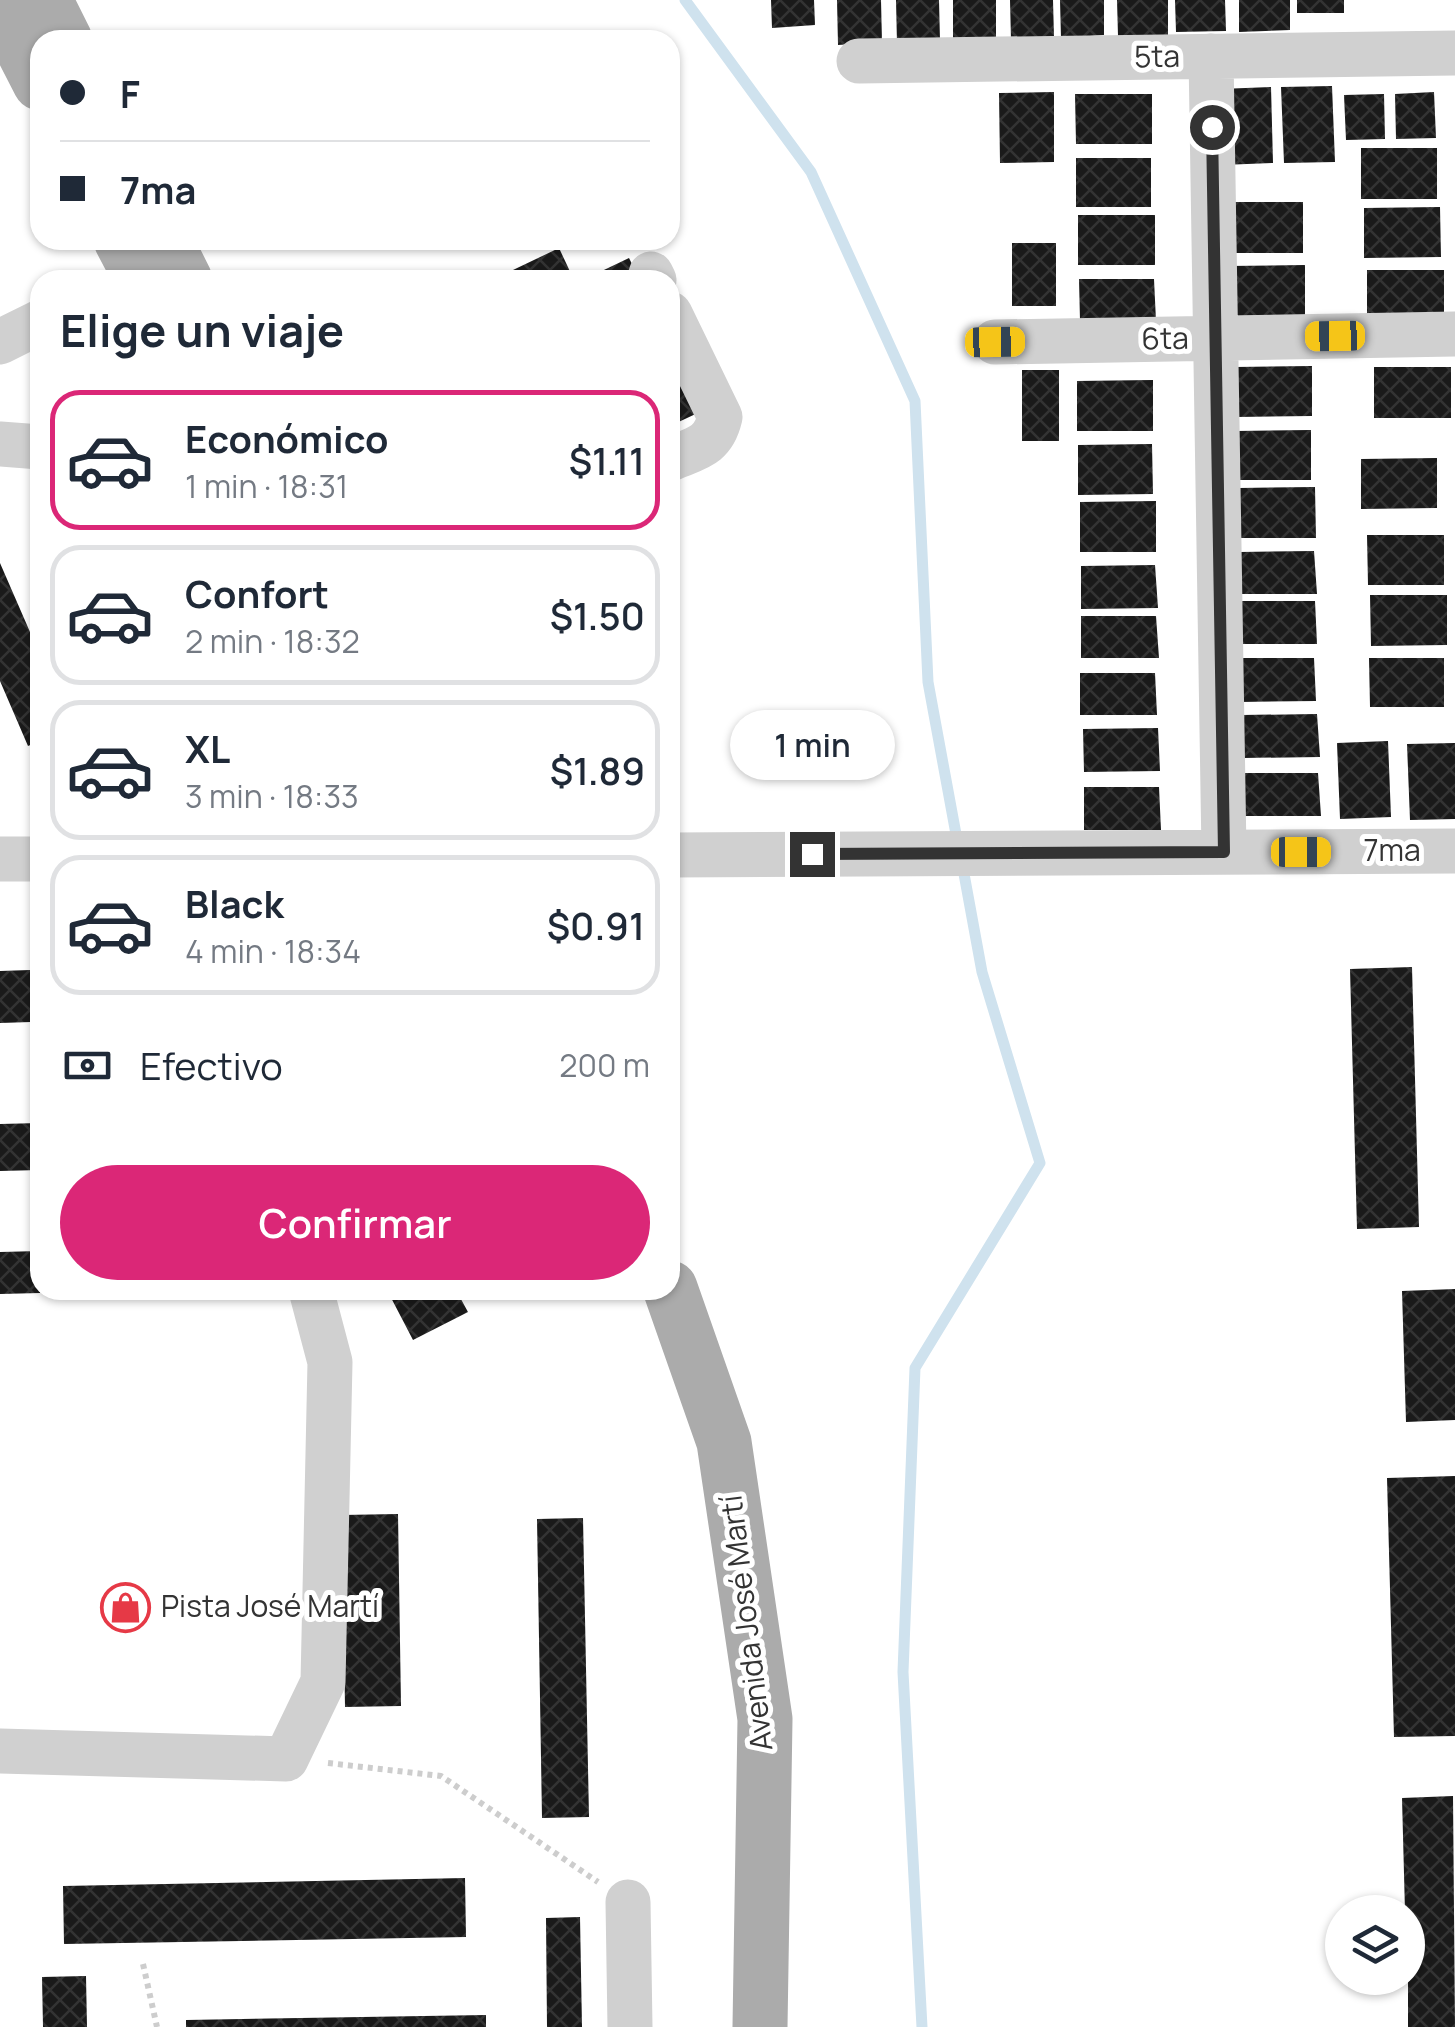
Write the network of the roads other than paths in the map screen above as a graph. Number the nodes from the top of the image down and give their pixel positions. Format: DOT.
graph roads {
  1 [pos="45,0"];
  2 [pos="0,5"];
  3 [pos="60,30"];
  4 [pos="1455,53"];
  5 [pos="1211,56"];
  6 [pos="859,61"];
  7 [pos="30,64"];
  8 [pos="30,327"];
  9 [pos="680,334"];
  10 [pos="1455,334"];
  11 [pos="1215,338"];
  12 [pos="0,342"];
  13 [pos="995,342"];
  14 [pos="0,444"];
  15 [pos="30,447"];
  16 [pos="680,454"];
  17 [pos="1455,851"];
  18 [pos="1224,852"];
  19 [pos="680,855"];
  20 [pos="0,859"];
  21 [pos="30,859"];
  22 [pos="313,1300"];
  23 [pos="645,1300"];
  24 [pos="674,1300"];
  25 [pos="0,1751"];
  26 [pos="628,1902"];
  27 [pos="630,2027"];
  28 [pos="722,2027"];
  29 [pos="760,2027"];
  1 -- 3 [label="main road"];
  2 -- 7 [label="main road"];
  4 -- 5 [label="street, 5ta"];
  5 -- 6 [label="street, 5ta"];
  5 -- 11 [label="street"];
  8 -- 12 [label="street"];
  9 -- 16 [label="street"];
  10 -- 11 [label="street, 6ta"];
  11 -- 13 [label="street, 6ta"];
  11 -- 18 [label="street"];
  14 -- 15 [label="street"];
  17 -- 18 [label="street, 7ma"];
  18 -- 19 [label="street, 7ma"];
  20 -- 21 [label="street"];
  22 -- 25 [label="street"];
  23 -- 28 [label="main road, Avenida José Martí"];
  24 -- 29 [label="main road, Avenida José Martí"];
  26 -- 27 [label="street"];
}
